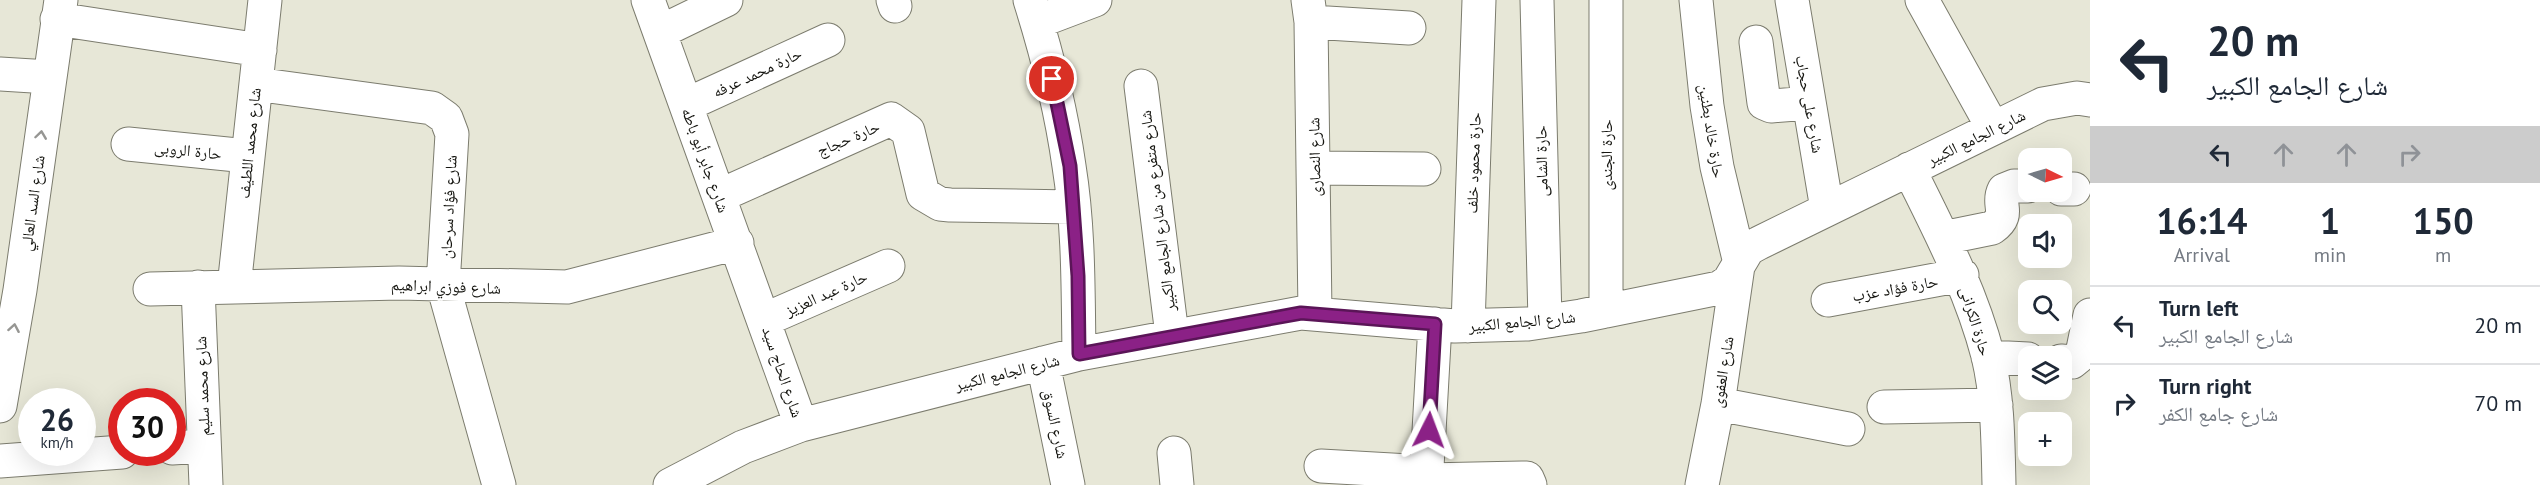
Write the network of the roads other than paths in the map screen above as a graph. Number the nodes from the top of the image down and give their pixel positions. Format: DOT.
graph roads {
  1 [pos="265,0"];
  2 [pos="648,0"];
  3 [pos="726,0"];
  4 [pos="1095,0"];
  5 [pos="1479,0"];
  6 [pos="1538,0"];
  7 [pos="1606,0"];
  8 [pos="1696,0"];
  9 [pos="1792,0"];
  10 [pos="1922,0"];
  11 [pos="59,10"];
  12 [pos="1034,11"];
  13 [pos="1310,11"];
  14 [pos="1368,13"];
  15 [pos="1409,28"];
  16 [pos="660,32"];
  17 [pos="828,40"];
  18 [pos="1756,42"];
  19 [pos="260,50"];
  20 [pos="0,74"];
  21 [pos="49,77"];
  22 [pos="256,84"];
  23 [pos="1141,87"];
  24 [pos="2090,100"];
  25 [pos="1809,103"];
  26 [pos="686,105"];
  27 [pos="1993,128"];
  28 [pos="128,144"];
  29 [pos="247,156"];
  30 [pos="1314,168"];
  31 [pos="1424,169"];
  32 [pos="1909,169"];
  33 [pos="2018,186"];
  34 [pos="719,196"];
  35 [pos="1073,207"];
  36 [pos="1827,209"];
  37 [pos="1943,238"];
  38 [pos="737,243"];
  39 [pos="1739,259"];
  40 [pos="888,266"];
  41 [pos="1962,276"];
  42 [pos="443,285"];
  43 [pos="234,287"];
  44 [pos="198,288"];
  45 [pos="150,289"];
  46 [pos="1828,300"];
  47 [pos="1606,311"];
  48 [pos="1315,313"];
  49 [pos="2090,315"];
  50 [pos="764,320"];
  51 [pos="1545,321"];
  52 [pos="1435,324"];
  53 [pos="1468,326"];
  54 [pos="1172,335"];
  55 [pos="1079,354"];
  56 [pos="1988,357"];
  57 [pos="2018,358"];
  58 [pos="2072,362"];
  59 [pos="1043,363"];
  60 [pos="1718,404"];
  61 [pos="1996,405"];
  62 [pos="0,406"];
  63 [pos="1884,407"];
  64 [pos="801,425"];
  65 [pos="1848,429"];
  66 [pos="188,447"];
  67 [pos="108,453"];
  68 [pos="0,461"];
  69 [pos="1321,466"];
  70 [pos="1426,479"];
  71 [pos="206,485"];
  72 [pos="499,485"];
  73 [pos="670,485"];
  74 [pos="1068,485"];
  75 [pos="1530,485"];
  76 [pos="1702,485"];
  77 [pos="1999,485"];
  1 -- 19 [label="street, شارع محمد اللطيف"];
  2 -- 16 [label="street, شارع جابر أبو باطه"];
  3 -- 16 [label="street"];
  4 -- 12 [label="street"];
  5 -- 53 [label="street, حارة محمود خلف"];
  6 -- 51 [label="street, حارة الشامى"];
  7 -- 47 [label="street, حارة الجندى"];
  8 -- 39 [label="street, حارة خالد بطنين"];
  9 -- 25 [label="street, شارع على حجاب"];
  10 -- 27 [label="street"];
  11 -- 19 [label="street"];
  11 -- 21 [label="street, شارع السد العالي"];
  12 -- 35 [label="street"];
  13 -- 14 [label="street"];
  13 -- 30 [label="street, شارع النصارى"];
  14 -- 15 [label="street"];
  16 -- 26 [label="street, شارع جابر أبو باطه"];
  17 -- 26 [label="street, حارة محمد عرفه"];
  18 -- 25 [label="street"];
  19 -- 22 [label="street, شارع محمد اللطيف"];
  20 -- 21 [label="street"];
  62 -- 21 [label="street, شارع السد العالي, one-way"];
  22 -- 29 [label="street, شارع محمد اللطيف"];
  22 -- 42 [label="street, شارع فؤاد سرحان"];
  23 -- 54 [label="street, شارع متفرع من شارع الجامع الكبير"];
  24 -- 27 [label="street, شارع الجامع الكبير"];
  25 -- 36 [label="street, شارع على حجاب"];
  26 -- 34 [label="street, شارع جابر أبو باطه"];
  27 -- 32 [label="street, شارع الجامع الكبير"];
  28 -- 29 [label="street, حارة الروبى"];
  29 -- 43 [label="street, شارع محمد اللطيف"];
  30 -- 31 [label="street"];
  30 -- 48 [label="street, شارع النصارى"];
  32 -- 36 [label="street, شارع الجامع الكبير"];
  32 -- 37 [label="street, حارة الكرانى"];
  33 -- 37 [label="street"];
  34 -- 35 [label="street, حارة حجاج"];
  34 -- 38 [label="street, شارع جابر أبو باطه"];
  35 -- 55 [label="street"];
  36 -- 39 [label="street, شارع الجامع الكبير"];
  37 -- 41 [label="street, حارة الكرانى"];
  38 -- 42 [label="street, شارع فوزي ابراهيم"];
  38 -- 50 [label="street, شارع جابر أبو باطه"];
  39 -- 47 [label="street, شارع الجامع الكبير"];
  39 -- 60 [label="street, شارع العفوى"];
  40 -- 50 [label="street, حارة عبد العزيز"];
  41 -- 46 [label="street, حارة فؤاد عزب"];
  41 -- 56 [label="street, حارة الكرانى"];
  42 -- 43 [label="street, شارع فوزي ابراهيم"];
  42 -- 72 [label="street, شارع فؤاد سرحان"];
  43 -- 44 [label="street, شارع فوزي ابراهيم"];
  44 -- 45 [label="street, شارع فوزي ابراهيم"];
  44 -- 66 [label="street, شارع محمد سليم"];
  47 -- 51 [label="street, شارع الجامع الكبير"];
  48 -- 52 [label="street, شارع الجامع الكبير"];
  48 -- 54 [label="street, شارع الجامع الكبير"];
  49 -- 58 [label="street"];
  50 -- 64 [label="street, شارع الحاج سيد"];
  51 -- 53 [label="street, شارع الجامع الكبير"];
  52 -- 53 [label="street, شارع الجامع الكبير"];
  52 -- 70 [label="street"];
  54 -- 55 [label="street, شارع الجامع الكبير"];
  55 -- 59 [label="street, شارع الجامع الكبير"];
  56 -- 57 [label="street"];
  56 -- 61 [label="street, حارة الكرانى"];
  59 -- 64 [label="street, شارع الجامع الكبير"];
  59 -- 74 [label="street, شارع السوق"];
  60 -- 65 [label="street"];
  60 -- 76 [label="street, شارع العفوى"];
  61 -- 63 [label="street"];
  61 -- 77 [label="street, حارة الكرانى"];
  64 -- 73 [label="street, شارع الجامع الكبير"];
  66 -- 71 [label="street, شارع محمد سليم"];
  67 -- 68 [label="street"];
  69 -- 70 [label="street"];
  70 -- 75 [label="street"];
}
